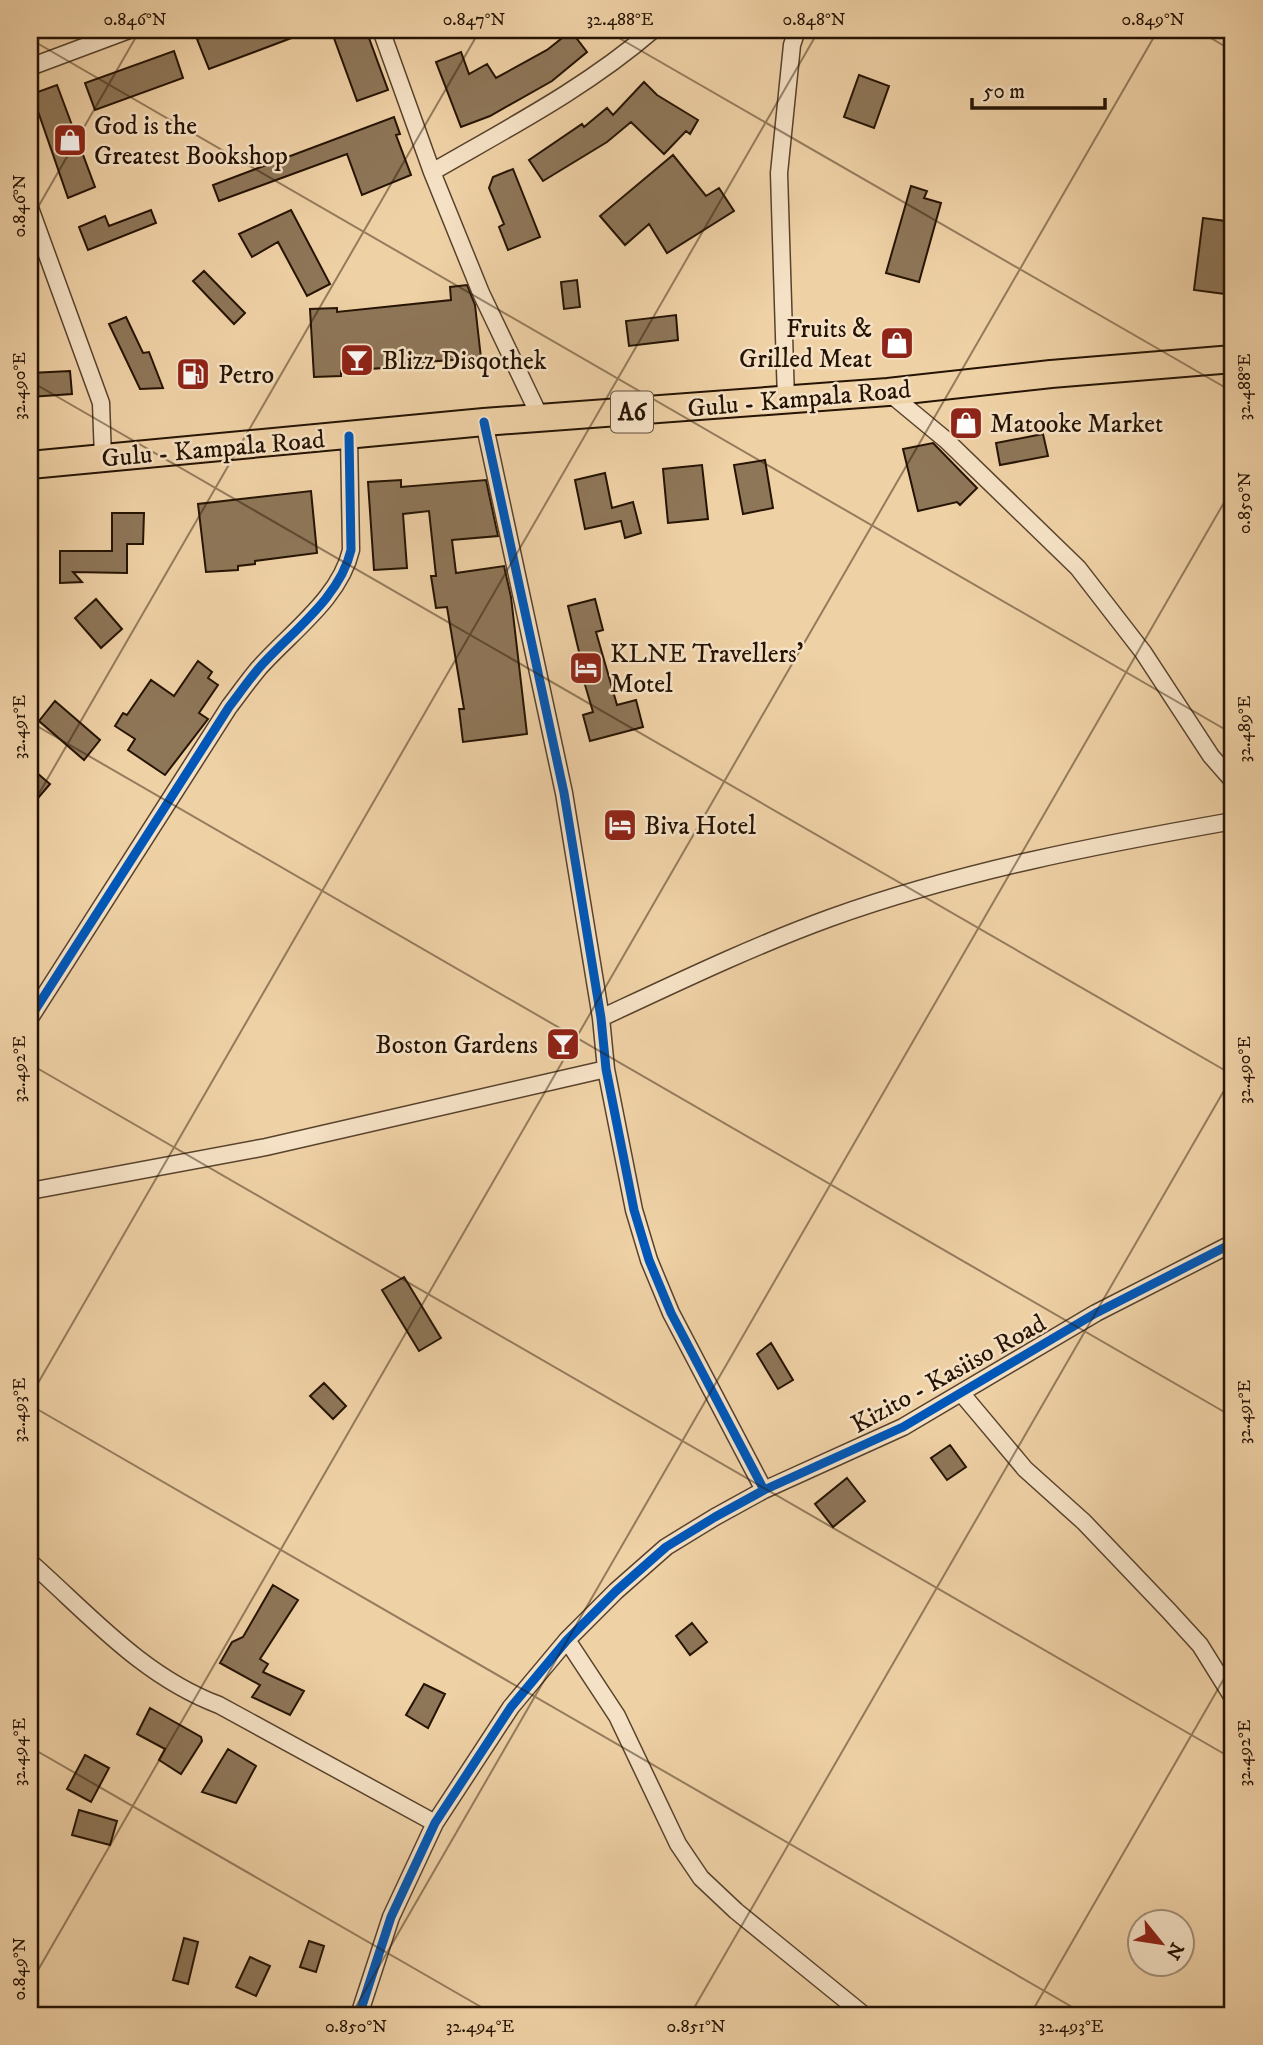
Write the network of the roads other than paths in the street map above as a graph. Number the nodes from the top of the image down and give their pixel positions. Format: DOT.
graph roads {
  1 [pos="129,30"];
  2 [pos="381,30"];
  3 [pos="653,30"];
  4 [pos="797,30"];
  5 [pos="30,67"];
  6 [pos="432,172"];
  7 [pos="30,208"];
  8 [pos="1233,359"];
  9 [pos="888,392"];
  10 [pos="786,400"];
  11 [pos="541,419"];
  12 [pos="484,422"];
  13 [pos="349,436"];
  14 [pos="103,458"];
  15 [pos="30,465"];
  16 [pos="1233,781"];
  17 [pos="1233,821"];
  18 [pos="30,1018"];
  19 [pos="601,1018"];
  20 [pos="606,1069"];
  21 [pos="30,1191"];
  22 [pos="1233,1243"];
  23 [pos="962,1394"];
  24 [pos="764,1490"];
  25 [pos="30,1562"];
  26 [pos="567,1640"];
  27 [pos="1233,1698"];
  28 [pos="435,1823"];
  29 [pos="359,2015"];
  30 [pos="864,2015"];
  1 -- 5 [label="street"];
  2 -- 6 [label="street"];
  3 -- 6 [label="street"];
  4 -- 10 [label="street"];
  6 -- 11 [label="street"];
  7 -- 14 [label="street"];
  8 -- 9 [label="main road, Gulu - Kampala Road / A6"];
  9 -- 10 [label="main road, Gulu - Kampala Road / A6"];
  9 -- 16 [label="street"];
  10 -- 11 [label="main road, Gulu - Kampala Road / A6"];
  11 -- 12 [label="main road, Gulu - Kampala Road / A6"];
  12 -- 13 [label="main road, Gulu - Kampala Road / A6"];
  12 -- 19 [label="street"];
  13 -- 14 [label="main road, Gulu - Kampala Road / A6"];
  13 -- 18 [label="street"];
  14 -- 15 [label="main road, Gulu - Kampala Road / A6"];
  17 -- 19 [label="street"];
  19 -- 20 [label="street"];
  20 -- 21 [label="street"];
  20 -- 24 [label="street"];
  22 -- 23 [label="street, Kizito - Kasiiso Road"];
  23 -- 24 [label="street, Kizito - Kasiiso Road"];
  23 -- 27 [label="street"];
  24 -- 26 [label="street, Kizito - Kasiiso Road"];
  25 -- 28 [label="street"];
  26 -- 28 [label="street, Kizito - Kasiiso Road"];
  26 -- 30 [label="street"];
  28 -- 29 [label="street, Kizito - Kasiiso Road"];
}
